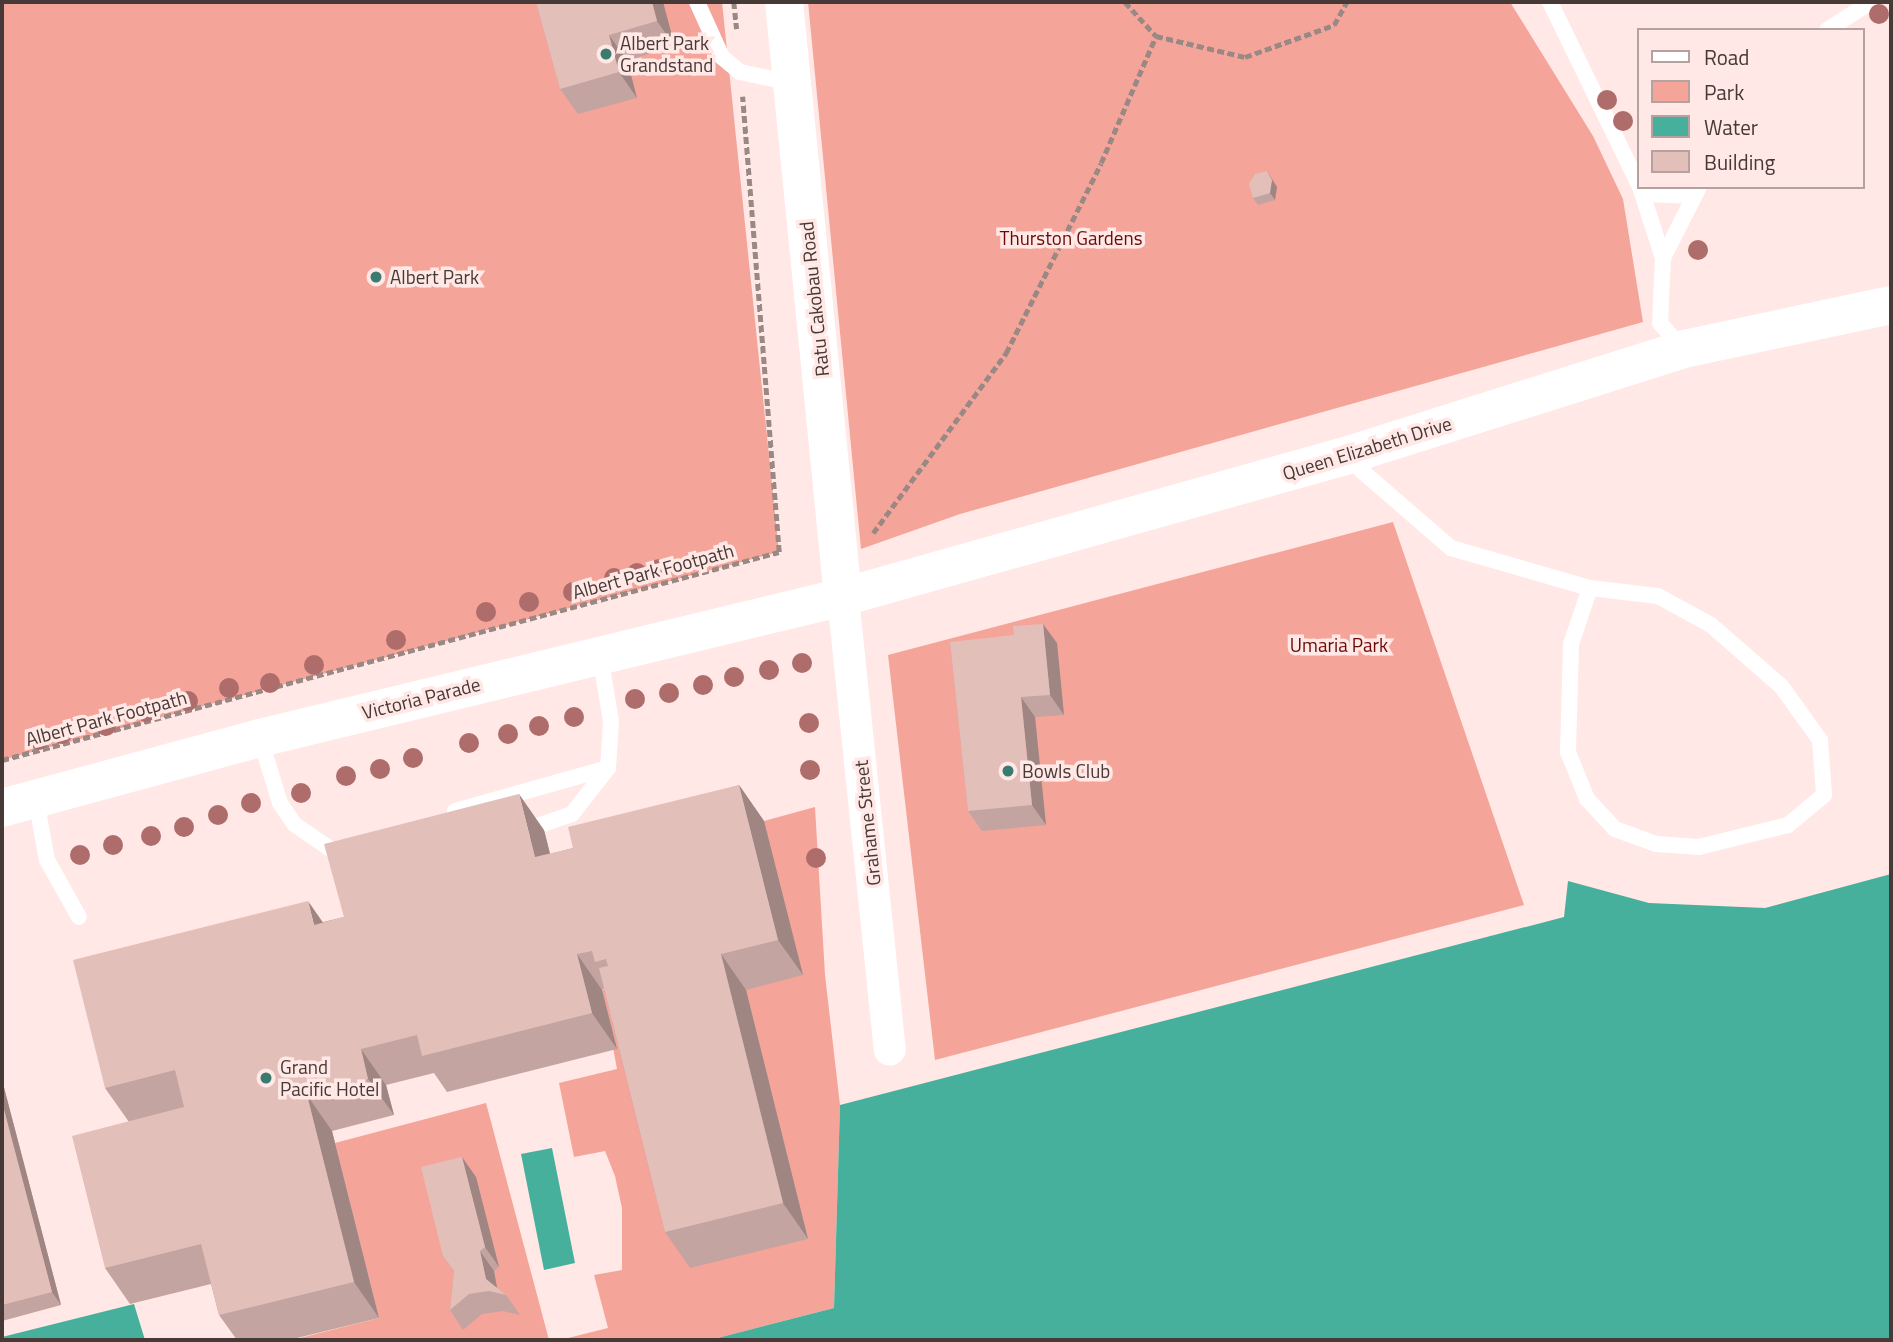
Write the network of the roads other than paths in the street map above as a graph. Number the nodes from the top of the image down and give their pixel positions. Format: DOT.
graph roads {
  1 [pos="697,2"];
  2 [pos="784,2"];
  3 [pos="1550,2"];
  4 [pos="1871,2"];
  5 [pos="1830,28"];
  6 [pos="792,83"];
  7 [pos="1638,183"];
  8 [pos="1641,189"];
  9 [pos="1697,192"];
  10 [pos="1663,258"];
  11 [pos="1891,305"];
  12 [pos="1684,349"];
  13 [pos="1345,456"];
  14 [pos="1590,588"];
  15 [pos="843,597"];
  16 [pos="599,654"];
  17 [pos="260,738"];
  18 [pos="608,768"];
  19 [pos="19,804"];
  20 [pos="440,815"];
  21 [pos="508,835"];
  22 [pos="349,841"];
  23 [pos="324,848"];
  24 [pos="357,865"];
  25 [pos="79,917"];
  26 [pos="890,1050"];
  1 -- 6 [label="lane"];
  2 -- 6 [label="main road, Ratu Cakobau Road"];
  3 -- 7 [label="lane"];
  4 -- 5 [label="lane"];
  6 -- 15 [label="main road, Ratu Cakobau Road"];
  8 -- 9 [label="lane"];
  8 -- 10 [label="lane"];
  9 -- 10 [label="lane"];
  10 -- 12 [label="lane"];
  11 -- 12 [label="main road, Queen Elizabeth Drive"];
  12 -- 13 [label="main road, Queen Elizabeth Drive"];
  13 -- 14 [label="lane"];
  13 -- 15 [label="main road, Queen Elizabeth Drive"];
  14 -- 14 [label="lane"];
  15 -- 16 [label="main road, Victoria Parade"];
  15 -- 26 [label="street, Grahame Street"];
  16 -- 17 [label="main road, Victoria Parade"];
  16 -- 18 [label="lane"];
  17 -- 19 [label="main road, Victoria Parade"];
  17 -- 23 [label="lane"];
  18 -- 20 [label="lane"];
  18 -- 21 [label="lane"];
  19 -- 25 [label="lane"];
  22 -- 23 [label="lane"];
  23 -- 24 [label="lane"];
}
